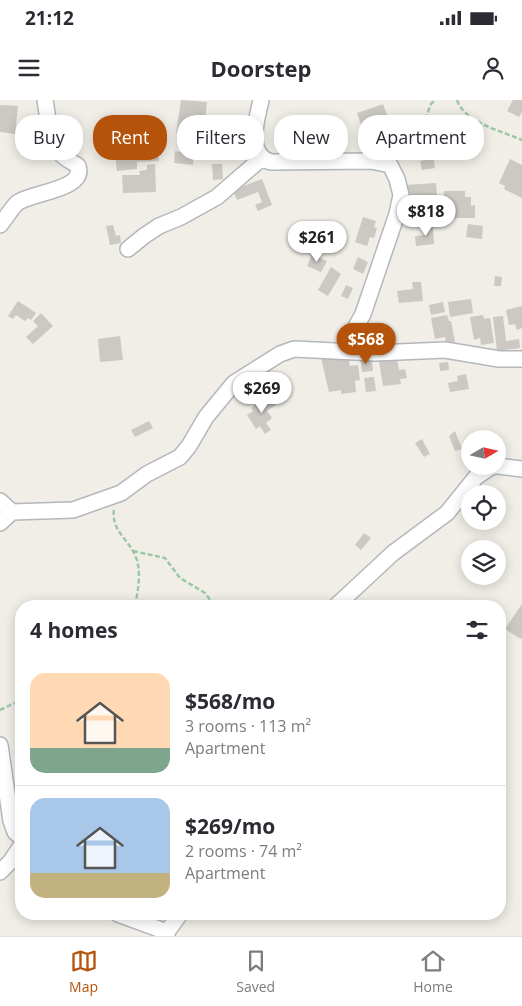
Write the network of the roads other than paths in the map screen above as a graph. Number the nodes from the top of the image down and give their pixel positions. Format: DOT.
graph roads {
  1 [pos="45,100"];
  2 [pos="262,100"];
  3 [pos="258,115"];
  4 [pos="264,159"];
  5 [pos="260,160"];
  6 [pos="0,225"];
  7 [pos="128,250"];
  8 [pos="343,350"];
  9 [pos="522,359"];
  10 [pos="506,467"];
  11 [pos="522,469"];
  12 [pos="479,475"];
  13 [pos="0,501"];
  14 [pos="12,512"];
  15 [pos="0,523"];
  16 [pos="342,600"];
  17 [pos="0,745"];
  18 [pos="15,832"];
  19 [pos="15,856"];
  20 [pos="0,872"];
  21 [pos="133,920"];
  22 [pos="176,920"];
  23 [pos="167,934"];
  1 -- 6 [label="street"];
  2 -- 3 [label="street"];
  4 -- 8 [label="street"];
  5 -- 7 [label="street"];
  8 -- 9 [label="street"];
  8 -- 14 [label="street"];
  10 -- 11 [label="street"];
  12 -- 16 [label="street"];
  13 -- 14 [label="street"];
  14 -- 15 [label="street"];
  17 -- 18 [label="street"];
  19 -- 20 [label="street"];
  21 -- 23 [label="street"];
  22 -- 23 [label="street"];
}
